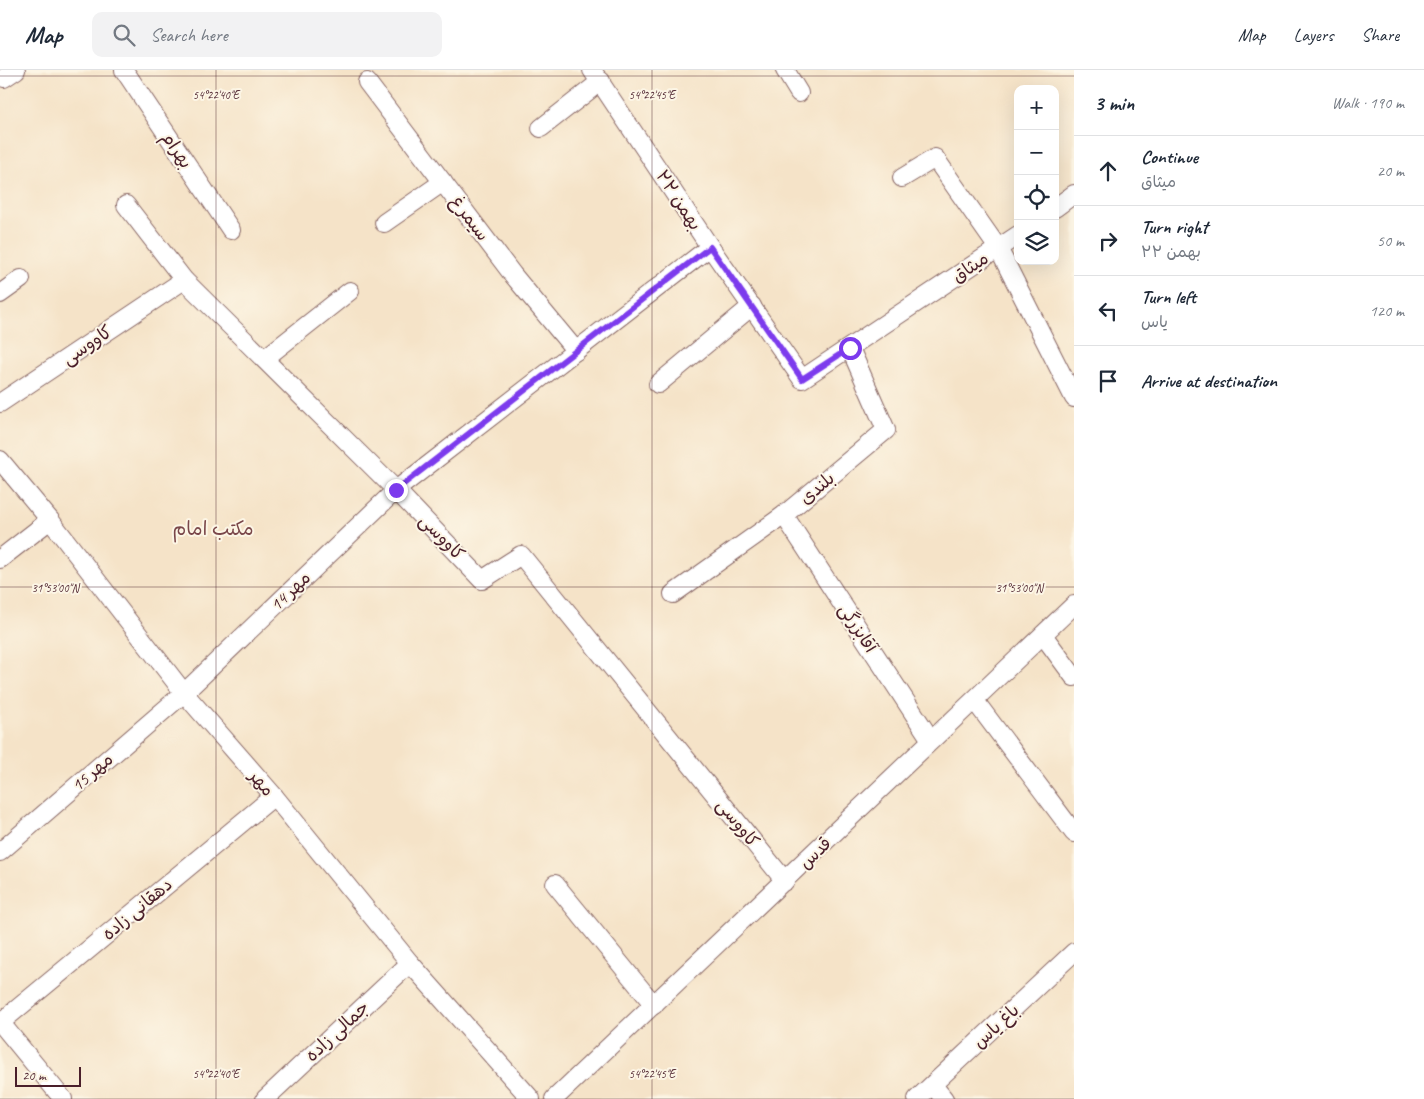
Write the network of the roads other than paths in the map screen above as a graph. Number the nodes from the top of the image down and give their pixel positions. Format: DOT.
graph roads {
  1 [pos="124,70"];
  2 [pos="785,70"];
  3 [pos="597,75"];
  4 [pos="367,82"];
  5 [pos="799,93"];
  6 [pos="541,128"];
  7 [pos="902,178"];
  8 [pos="442,182"];
  9 [pos="1074,194"];
  10 [pos="126,205"];
  11 [pos="1059,205"];
  12 [pos="384,223"];
  13 [pos="231,230"];
  14 [pos="1014,238"];
  15 [pos="710,247"];
  16 [pos="998,248"];
  17 [pos="21,279"];
  18 [pos="184,280"];
  19 [pos="350,291"];
  20 [pos="0,294"];
  21 [pos="752,306"];
  22 [pos="850,348"];
  23 [pos="576,351"];
  24 [pos="264,359"];
  25 [pos="802,379"];
  26 [pos="658,384"];
  27 [pos="1074,398"];
  28 [pos="0,404"];
  29 [pos="0,460"];
  30 [pos="396,490"];
  31 [pos="784,515"];
  32 [pos="50,520"];
  33 [pos="0,559"];
  34 [pos="672,594"];
  35 [pos="1074,605"];
  36 [pos="1043,636"];
  37 [pos="1074,677"];
  38 [pos="184,692"];
  39 [pos="975,701"];
  40 [pos="931,740"];
  41 [pos="274,796"];
  42 [pos="1074,833"];
  43 [pos="0,852"];
  44 [pos="785,881"];
  45 [pos="555,884"];
  46 [pos="1074,952"];
  47 [pos="410,963"];
  48 [pos="654,1005"];
  49 [pos="0,1022"];
  50 [pos="933,1085"];
  51 [pos="63,1099"];
  52 [pos="265,1099"];
  53 [pos="531,1099"];
  54 [pos="554,1099"];
  55 [pos="917,1099"];
  56 [pos="944,1099"];
  1 -- 13 [label="street, بهرام"];
  2 -- 5 [label="street"];
  3 -- 6 [label="street"];
  3 -- 15 [label="street, ۲۲ بهمن"];
  4 -- 8 [label="street, سیمرغ"];
  7 -- 16 [label="street"];
  8 -- 12 [label="street"];
  8 -- 23 [label="street, سیمرغ"];
  9 -- 11 [label="street"];
  10 -- 18 [label="street"];
  14 -- 16 [label="street"];
  15 -- 21 [label="street, ۲۲ بهمن"];
  15 -- 23 [label="street, مهر 14"];
  16 -- 22 [label="street, میثاق"];
  16 -- 27 [label="street, میثاق"];
  17 -- 20 [label="street"];
  18 -- 24 [label="street, کاووسی"];
  18 -- 28 [label="street, کاووسی"];
  19 -- 24 [label="street"];
  21 -- 25 [label="street, ۲۲ بهمن"];
  21 -- 26 [label="street"];
  22 -- 25 [label="street, میثاق"];
  22 -- 31 [label="street, بلندی"];
  23 -- 30 [label="street, مهر 14"];
  24 -- 30 [label="street, کاووسی"];
  29 -- 32 [label="street, مهر"];
  30 -- 38 [label="street, مهر 14"];
  30 -- 44 [label="street, کاووسی"];
  31 -- 34 [label="street, بلندی"];
  31 -- 40 [label="street, آقابزرگی"];
  32 -- 33 [label="street"];
  32 -- 38 [label="street, مهر"];
  35 -- 36 [label="street, قدس"];
  36 -- 37 [label="street"];
  36 -- 39 [label="street, قدس"];
  38 -- 41 [label="street, مهر"];
  38 -- 43 [label="street, مهر 15"];
  39 -- 40 [label="street, قدس"];
  39 -- 42 [label="street"];
  40 -- 44 [label="street, قدس"];
  41 -- 47 [label="street, مهر"];
  41 -- 49 [label="street, دهقانی زاده"];
  44 -- 48 [label="street, قدس"];
  45 -- 48 [label="street"];
  46 -- 50 [label="street, باغ یاس"];
  47 -- 52 [label="street, جمالی زاده"];
  47 -- 53 [label="street, مهر"];
  48 -- 54 [label="street, قدس"];
  49 -- 51 [label="street"];
  50 -- 55 [label="street, باغ یاس"];
  50 -- 56 [label="street"];
}
